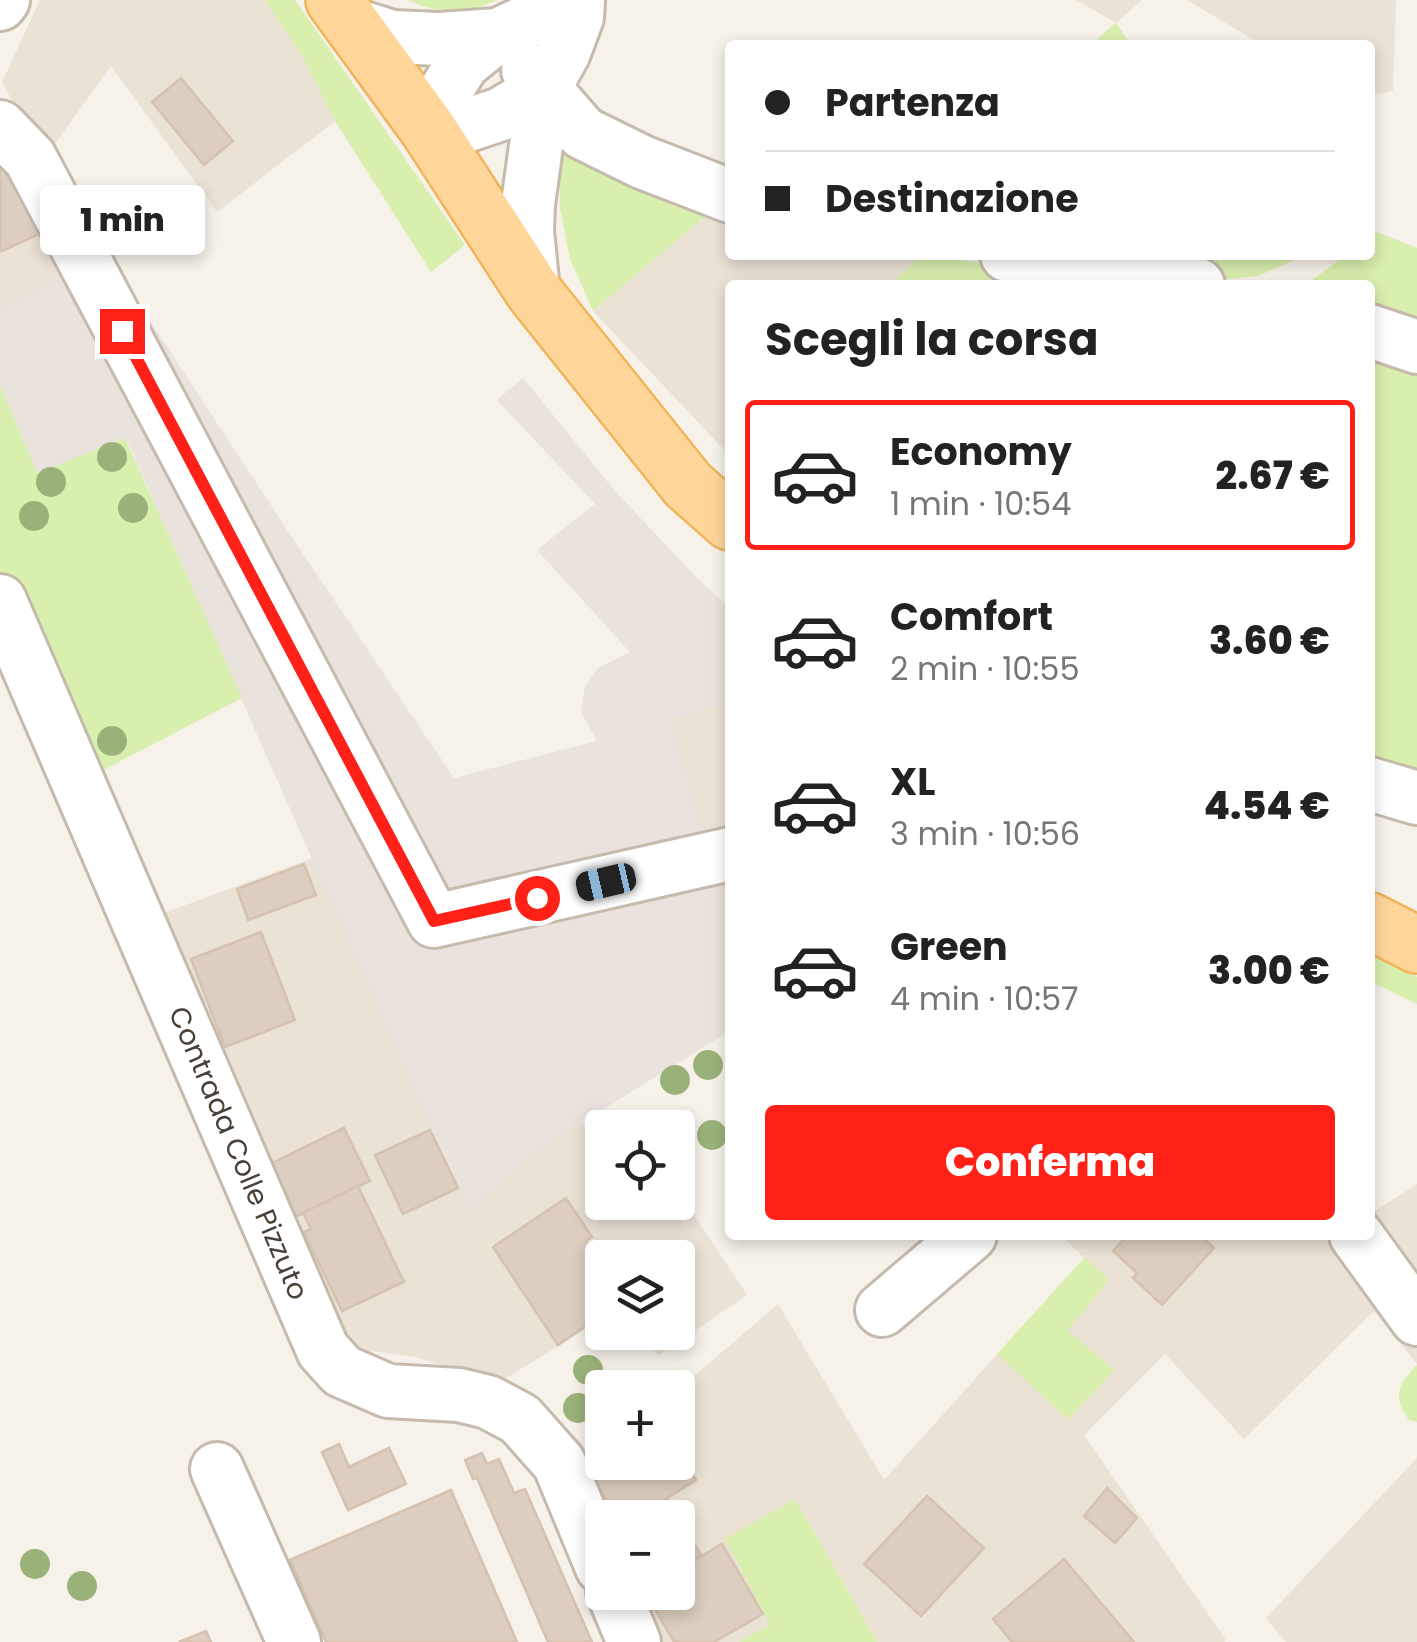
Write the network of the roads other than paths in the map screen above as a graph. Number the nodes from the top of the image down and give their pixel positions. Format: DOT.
graph roads {
  1 [pos="550,0"];
  2 [pos="578,0"];
  3 [pos="344,12"];
  4 [pos="498,36"];
  5 [pos="544,88"];
  6 [pos="0,128"];
  7 [pos="428,129"];
  8 [pos="725,194"];
  9 [pos="1039,260"];
  10 [pos="1166,280"];
  11 [pos="533,291"];
  12 [pos="1375,333"];
  13 [pos="1417,347"];
  14 [pos="725,518"];
  15 [pos="0,601"];
  16 [pos="1375,785"];
  17 [pos="1417,798"];
  18 [pos="725,855"];
  19 [pos="1375,924"];
  20 [pos="1417,945"];
  21 [pos="964,1240"];
  22 [pos="1360,1240"];
  23 [pos="882,1310"];
  24 [pos="1417,1319"];
  25 [pos="218,1469"];
  26 [pos="585,1525"];
  27 [pos="621,1610"];
  28 [pos="294,1642"];
  29 [pos="634,1642"];
  1 -- 4 [label="street"];
  2 -- 5 [label="street"];
  3 -- 4 [label="street"];
  3 -- 7 [label="main road"];
  4 -- 5 [label="street"];
  4 -- 7 [label="street"];
  5 -- 7 [label="street"];
  5 -- 8 [label="street"];
  5 -- 11 [label="street"];
  6 -- 18 [label="street"];
  7 -- 11 [label="main road"];
  9 -- 10 [label="street"];
  11 -- 14 [label="main road"];
  12 -- 13 [label="street"];
  15 -- 26 [label="street, Contrada Colle Pizzuto"];
  16 -- 17 [label="street"];
  19 -- 20 [label="main road"];
  21 -- 23 [label="street"];
  22 -- 24 [label="street"];
  25 -- 28 [label="street"];
  27 -- 29 [label="street"];
}
